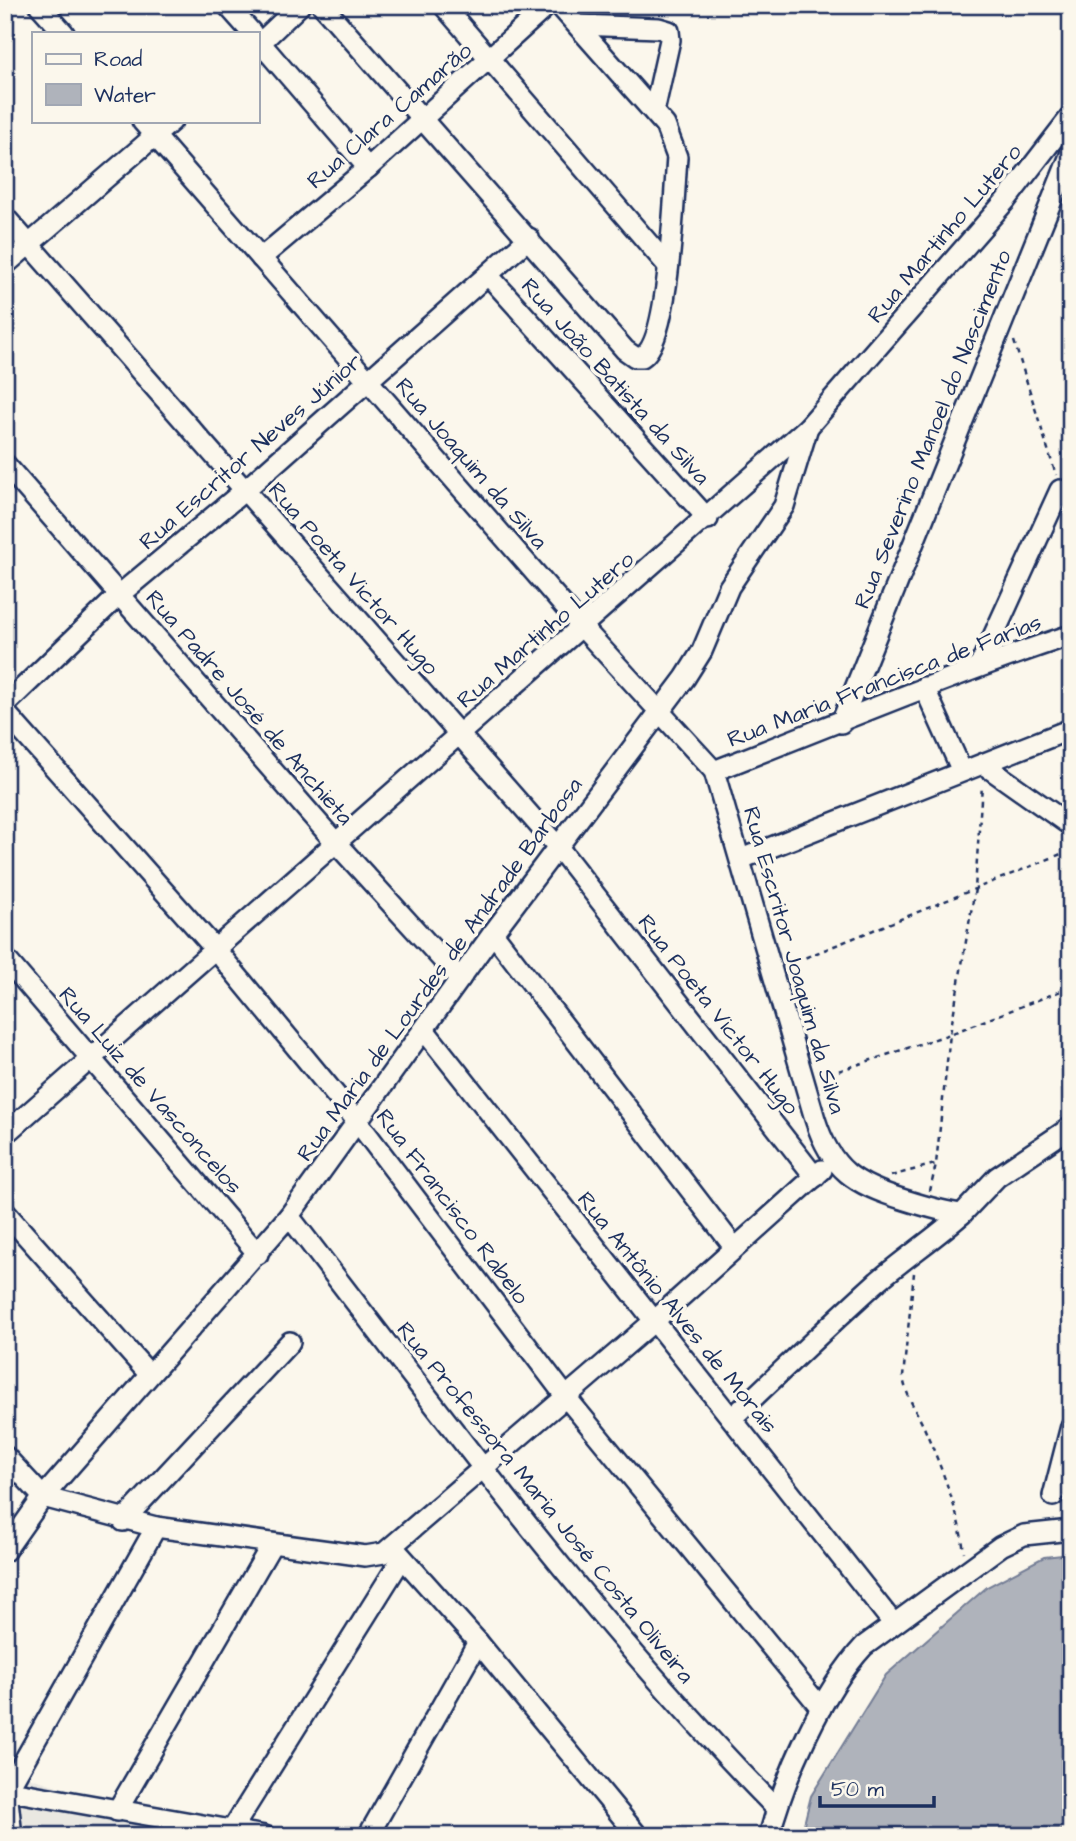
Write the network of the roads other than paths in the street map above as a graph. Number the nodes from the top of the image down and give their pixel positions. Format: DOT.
graph roads {
  1 [pos="39,5"];
  2 [pos="228,5"];
  3 [pos="300,5"];
  4 [pos="322,5"];
  5 [pos="443,5"];
  6 [pos="548,5"];
  7 [pos="559,5"];
  8 [pos="578,25"];
  9 [pos="63,32"];
  10 [pos="250,32"];
  11 [pos="259,38"];
  12 [pos="259,42"];
  13 [pos="491,58"];
  14 [pos="654,111"];
  15 [pos="1071,116"];
  16 [pos="422,118"];
  17 [pos="169,122"];
  18 [pos="148,128"];
  19 [pos="1071,153"];
  20 [pos="368,168"];
  21 [pos="5,217"];
  22 [pos="529,238"];
  23 [pos="30,244"];
  24 [pos="261,258"];
  25 [pos="5,265"];
  26 [pos="668,266"];
  27 [pos="489,276"];
  28 [pos="369,381"];
  29 [pos="808,427"];
  30 [pos="5,464"];
  31 [pos="1060,490"];
  32 [pos="245,491"];
  33 [pos="708,519"];
  34 [pos="119,595"];
  35 [pos="583,628"];
  36 [pos="1071,635"];
  37 [pos="980,665"];
  38 [pos="924,687"];
  39 [pos="5,705"];
  40 [pos="657,711"];
  41 [pos="5,712"];
  42 [pos="841,723"];
  43 [pos="1071,729"];
  44 [pos="461,736"];
  45 [pos="983,764"];
  46 [pos="715,771"];
  47 [pos="962,771"];
  48 [pos="1071,826"];
  49 [pos="336,843"];
  50 [pos="558,846"];
  51 [pos="741,859"];
  52 [pos="493,933"];
  53 [pos="216,950"];
  54 [pos="5,958"];
  55 [pos="460,979"];
  56 [pos="425,1031"];
  57 [pos="92,1058"];
  58 [pos="358,1121"];
  59 [pos="1071,1126"];
  60 [pos="5,1134"];
  61 [pos="833,1160"];
  62 [pos="815,1177"];
  63 [pos="5,1212"];
  64 [pos="962,1214"];
  65 [pos="289,1216"];
  66 [pos="734,1247"];
  67 [pos="258,1254"];
  68 [pos="653,1322"];
  69 [pos="290,1342"];
  70 [pos="149,1374"];
  71 [pos="566,1397"];
  72 [pos="732,1418"];
  73 [pos="1071,1426"];
  74 [pos="5,1456"];
  75 [pos="484,1469"];
  76 [pos="1053,1496"];
  77 [pos="43,1497"];
  78 [pos="123,1521"];
  79 [pos="156,1527"];
  80 [pos="1071,1530"];
  81 [pos="272,1544"];
  82 [pos="5,1551"];
  83 [pos="398,1553"];
  84 [pos="893,1623"];
  85 [pos="478,1642"];
  86 [pos="821,1708"];
  87 [pos="6,1790"];
  88 [pos="776,1808"];
  89 [pos="117,1811"];
  90 [pos="233,1828"];
  91 [pos="12,1836"];
  92 [pos="265,1836"];
  93 [pos="368,1836"];
  94 [pos="638,1836"];
  95 [pos="769,1836"];
  1 -- 9 [label="street"];
  2 -- 10 [label="street"];
  3 -- 11 [label="street"];
  4 -- 16 [label="street"];
  5 -- 13 [label="street"];
  6 -- 13 [label="street, Rua Clara Camarão"];
  7 -- 8 [label="street"];
  8 -- 14 [label="street"];
  8 -- 14 [label="street"];
  12 -- 20 [label="street"];
  13 -- 16 [label="street, Rua Clara Camarão"];
  13 -- 26 [label="street"];
  14 -- 26 [label="street"];
  15 -- 29 [label="street, Rua Martinho Lutero"];
  16 -- 20 [label="street, Rua Clara Camarão"];
  16 -- 22 [label="street"];
  17 -- 18 [label="street"];
  18 -- 23 [label="street"];
  18 -- 24 [label="street, Rua Joaquim da Silva"];
  19 -- 42 [label="street, Rua Severino Manoel do Nascimento"];
  20 -- 24 [label="street, Rua Clara Camarão"];
  21 -- 23 [label="street, Rua Poeta Victor Hugo"];
  22 -- 26 [label="street"];
  22 -- 27 [label="street, Rua Escritor Neves Júnior"];
  23 -- 25 [label="street"];
  23 -- 32 [label="street, Rua Poeta Victor Hugo"];
  24 -- 28 [label="street, Rua Joaquim da Silva"];
  27 -- 28 [label="street, Rua Escritor Neves Júnior"];
  27 -- 33 [label="street, Rua João Batista da Silva"];
  28 -- 32 [label="street, Rua Escritor Neves Júnior"];
  28 -- 35 [label="street, Rua Joaquim da Silva"];
  29 -- 33 [label="street, Rua Martinho Lutero"];
  29 -- 40 [label="street, Rua Maria de Lourdes de Andrade Barbosa"];
  30 -- 34 [label="street, Rua Padre José de Anchieta"];
  31 -- 37 [label="street"];
  32 -- 34 [label="street, Rua Escritor Neves Júnior"];
  32 -- 44 [label="street, Rua Poeta Victor Hugo"];
  33 -- 35 [label="street, Rua Martinho Lutero"];
  34 -- 39 [label="street, Rua Escritor Neves Júnior"];
  34 -- 49 [label="street, Rua Padre José de Anchieta"];
  35 -- 40 [label="street, Rua Joaquim da Silva"];
  35 -- 44 [label="street, Rua Martinho Lutero"];
  36 -- 37 [label="street, Rua Maria Francisca de Farias"];
  37 -- 38 [label="street, Rua Maria Francisca de Farias"];
  38 -- 42 [label="street, Rua Maria Francisca de Farias"];
  38 -- 47 [label="street"];
  40 -- 46 [label="street, Rua Joaquim da Silva"];
  40 -- 50 [label="street, Rua Maria de Lourdes de Andrade Barbosa"];
  41 -- 53 [label="street, Rua Francisco Rabelo"];
  42 -- 46 [label="street, Rua Maria Francisca de Farias"];
  43 -- 45 [label="street"];
  44 -- 49 [label="street, Rua Martinho Lutero"];
  44 -- 50 [label="street, Rua Poeta Victor Hugo"];
  45 -- 47 [label="street"];
  45 -- 48 [label="street"];
  46 -- 51 [label="street, Rua Escritor Joaquim da Silva"];
  47 -- 51 [label="street"];
  49 -- 53 [label="street, Rua Martinho Lutero"];
  49 -- 55 [label="street, Rua Padre José de Anchieta"];
  50 -- 52 [label="street, Rua Maria de Lourdes de Andrade Barbosa"];
  50 -- 62 [label="street, Rua Poeta Victor Hugo"];
  51 -- 61 [label="street, Rua Escritor Joaquim da Silva"];
  52 -- 55 [label="street, Rua Maria de Lourdes de Andrade Barbosa"];
  52 -- 66 [label="street"];
  53 -- 57 [label="street, Rua Martinho Lutero"];
  53 -- 58 [label="street, Rua Francisco Rabelo"];
  54 -- 57 [label="street, Rua Luiz de Vasconcelos"];
  55 -- 56 [label="street, Rua Maria de Lourdes de Andrade Barbosa"];
  56 -- 58 [label="street, Rua Maria de Lourdes de Andrade Barbosa"];
  56 -- 68 [label="street, Rua Antônio Alves de Morais"];
  57 -- 60 [label="street, Rua Martinho Lutero"];
  57 -- 67 [label="street, Rua Luiz de Vasconcelos"];
  58 -- 65 [label="street, Rua Maria de Lourdes de Andrade Barbosa"];
  58 -- 71 [label="street, Rua Francisco Rabelo"];
  59 -- 64 [label="street"];
  61 -- 62 [label="street"];
  61 -- 64 [label="street"];
  62 -- 66 [label="street"];
  63 -- 70 [label="street"];
  64 -- 72 [label="street"];
  65 -- 67 [label="street, Rua Maria de Lourdes de Andrade Barbosa"];
  65 -- 75 [label="street, Rua Professora Maria José Costa Oliveira"];
  66 -- 68 [label="street"];
  67 -- 70 [label="street, Rua Maria de Lourdes de Andrade Barbosa"];
  68 -- 71 [label="street"];
  68 -- 72 [label="street, Rua Antônio Alves de Morais"];
  69 -- 78 [label="street"];
  70 -- 77 [label="street, Rua Maria de Lourdes de Andrade Barbosa"];
  71 -- 75 [label="street"];
  71 -- 86 [label="street, Rua Francisco Rabelo"];
  72 -- 84 [label="street, Rua Antônio Alves de Morais"];
  73 -- 76 [label="street"];
  74 -- 77 [label="street"];
  75 -- 83 [label="street"];
  75 -- 88 [label="street, Rua Professora Maria José Costa Oliveira"];
  77 -- 78 [label="street"];
  77 -- 82 [label="street, Rua Maria de Lourdes de Andrade Barbosa"];
  78 -- 79 [label="street"];
  79 -- 81 [label="street"];
  79 -- 87 [label="street"];
  80 -- 84 [label="street"];
  81 -- 83 [label="street"];
  81 -- 89 [label="street"];
  83 -- 85 [label="street"];
  83 -- 90 [label="street"];
  84 -- 86 [label="street"];
  85 -- 93 [label="street"];
  85 -- 94 [label="street"];
  86 -- 88 [label="street"];
  87 -- 89 [label="street"];
  87 -- 91 [label="street"];
  88 -- 95 [label="street"];
  89 -- 90 [label="street"];
  90 -- 92 [label="street"];
}
